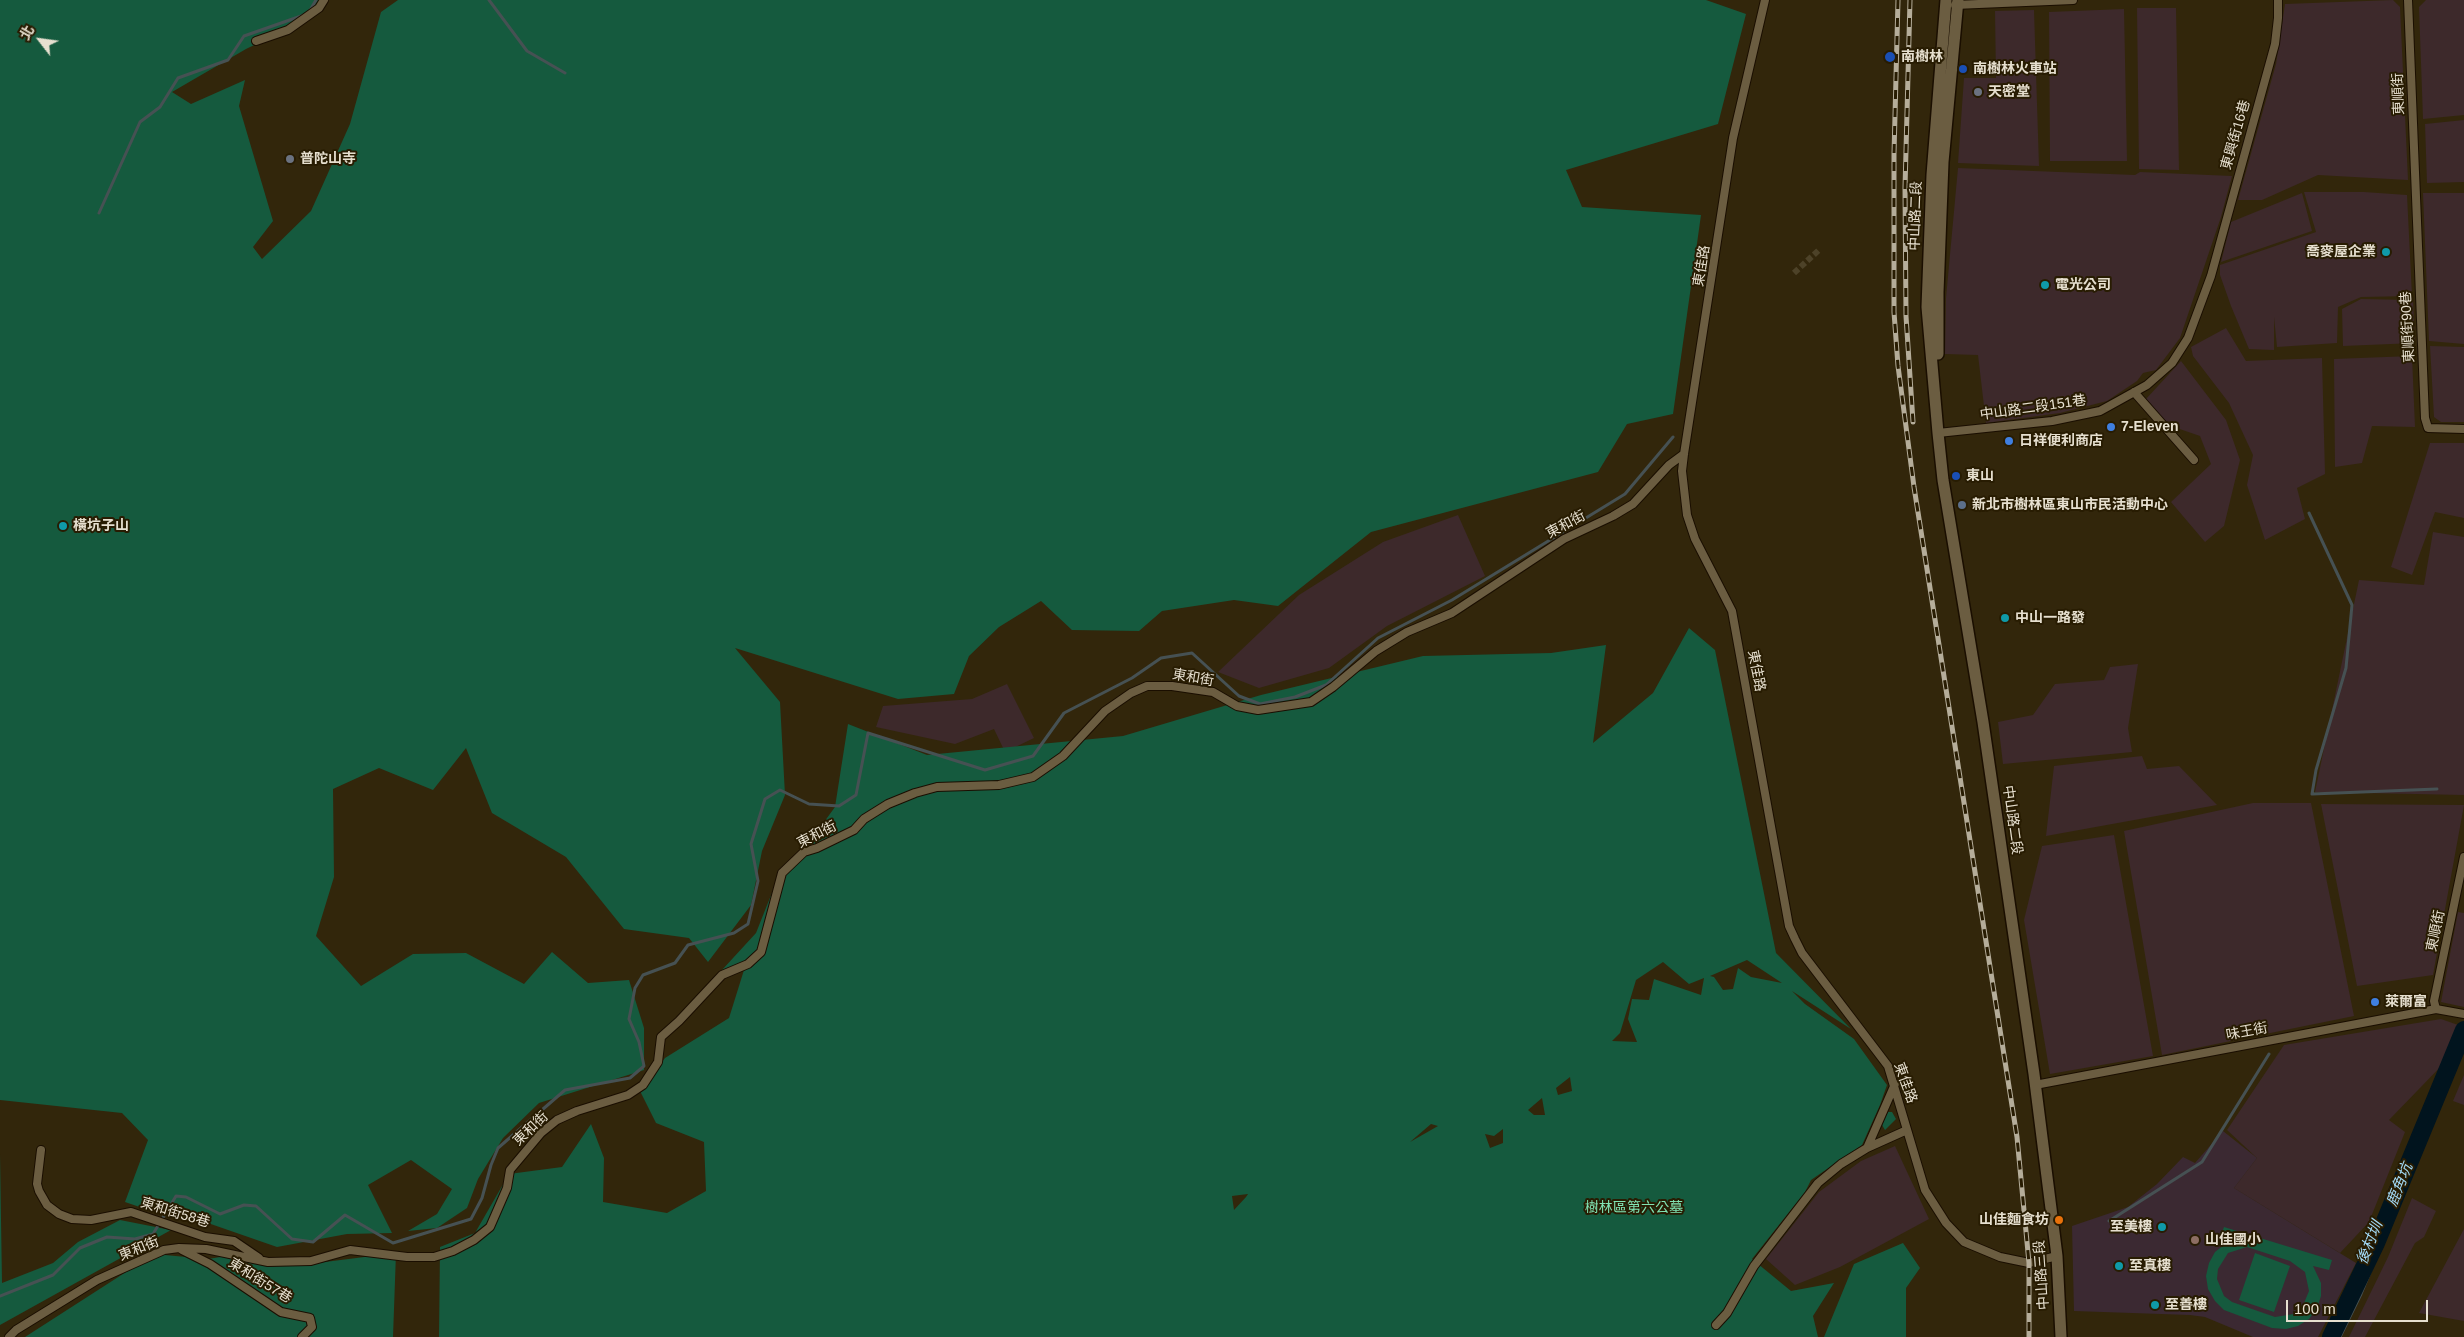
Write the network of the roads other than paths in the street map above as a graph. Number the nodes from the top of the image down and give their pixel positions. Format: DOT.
graph roads {
  1 [pos="324,0"];
  2 [pos="1765,0"];
  3 [pos="2073,0"];
  4 [pos="2278,0"];
  5 [pos="2408,0"];
  6 [pos="1946,2"];
  7 [pos="1958,2"];
  8 [pos="256,41"];
  9 [pos="2415,188"];
  10 [pos="2211,276"];
  11 [pos="2134,392"];
  12 [pos="2464,429"];
  13 [pos="1938,433"];
  14 [pos="1684,454"];
  15 [pos="2194,460"];
  16 [pos="2464,857"];
  17 [pos="2436,1009"];
  18 [pos="2463,1014"];
  19 [pos="1895,1084"];
  20 [pos="2035,1085"];
  21 [pos="1907,1130"];
  22 [pos="1867,1148"];
  23 [pos="41,1150"];
  24 [pos="2051,1212"];
  25 [pos="179,1248"];
  26 [pos="2057,1256"];
  27 [pos="262,1260"];
  28 [pos="1716,1325"];
  29 [pos="10,1337"];
  30 [pos="302,1337"];
  31 [pos="2062,1337"];
  1 -- 8 [label="street"];
  2 -- 14 [label="street, 東佳路"];
  3 -- 7 [label="street"];
  4 -- 10 [label="street, 東興街16巷"];
  5 -- 9 [label="street, 東順街"];
  6 -- 7 [label="street"];
  6 -- 13 [label="main road, 中山路二段"];
  7 -- 13 [label="main road, 中山路二段"];
  9 -- 12 [label="street, 東順街90巷"];
  10 -- 11 [label="street, 中山路二段151巷"];
  11 -- 13 [label="street, 中山路二段151巷"];
  11 -- 15 [label="street"];
  13 -- 20 [label="main road, 中山路二段"];
  14 -- 19 [label="street, 東佳路"];
  14 -- 27 [label="street, 東和街"];
  16 -- 17 [label="street, 東順街"];
  17 -- 18 [label="street, 味王街"];
  17 -- 20 [label="street, 味王街"];
  19 -- 21 [label="street, 東佳路"];
  19 -- 22 [label="street"];
  20 -- 24 [label="main road, 中山路二段"];
  21 -- 22 [label="street"];
  21 -- 26 [label="street, 東佳路"];
  22 -- 28 [label="street"];
  23 -- 27 [label="street, 東和街58巷"];
  24 -- 26 [label="main road, 中山路三段"];
  25 -- 27 [label="street, 東和街"];
  25 -- 29 [label="street, 東和街"];
  25 -- 30 [label="street, 東和街57巷"];
  26 -- 31 [label="main road, 中山路三段"];
}
